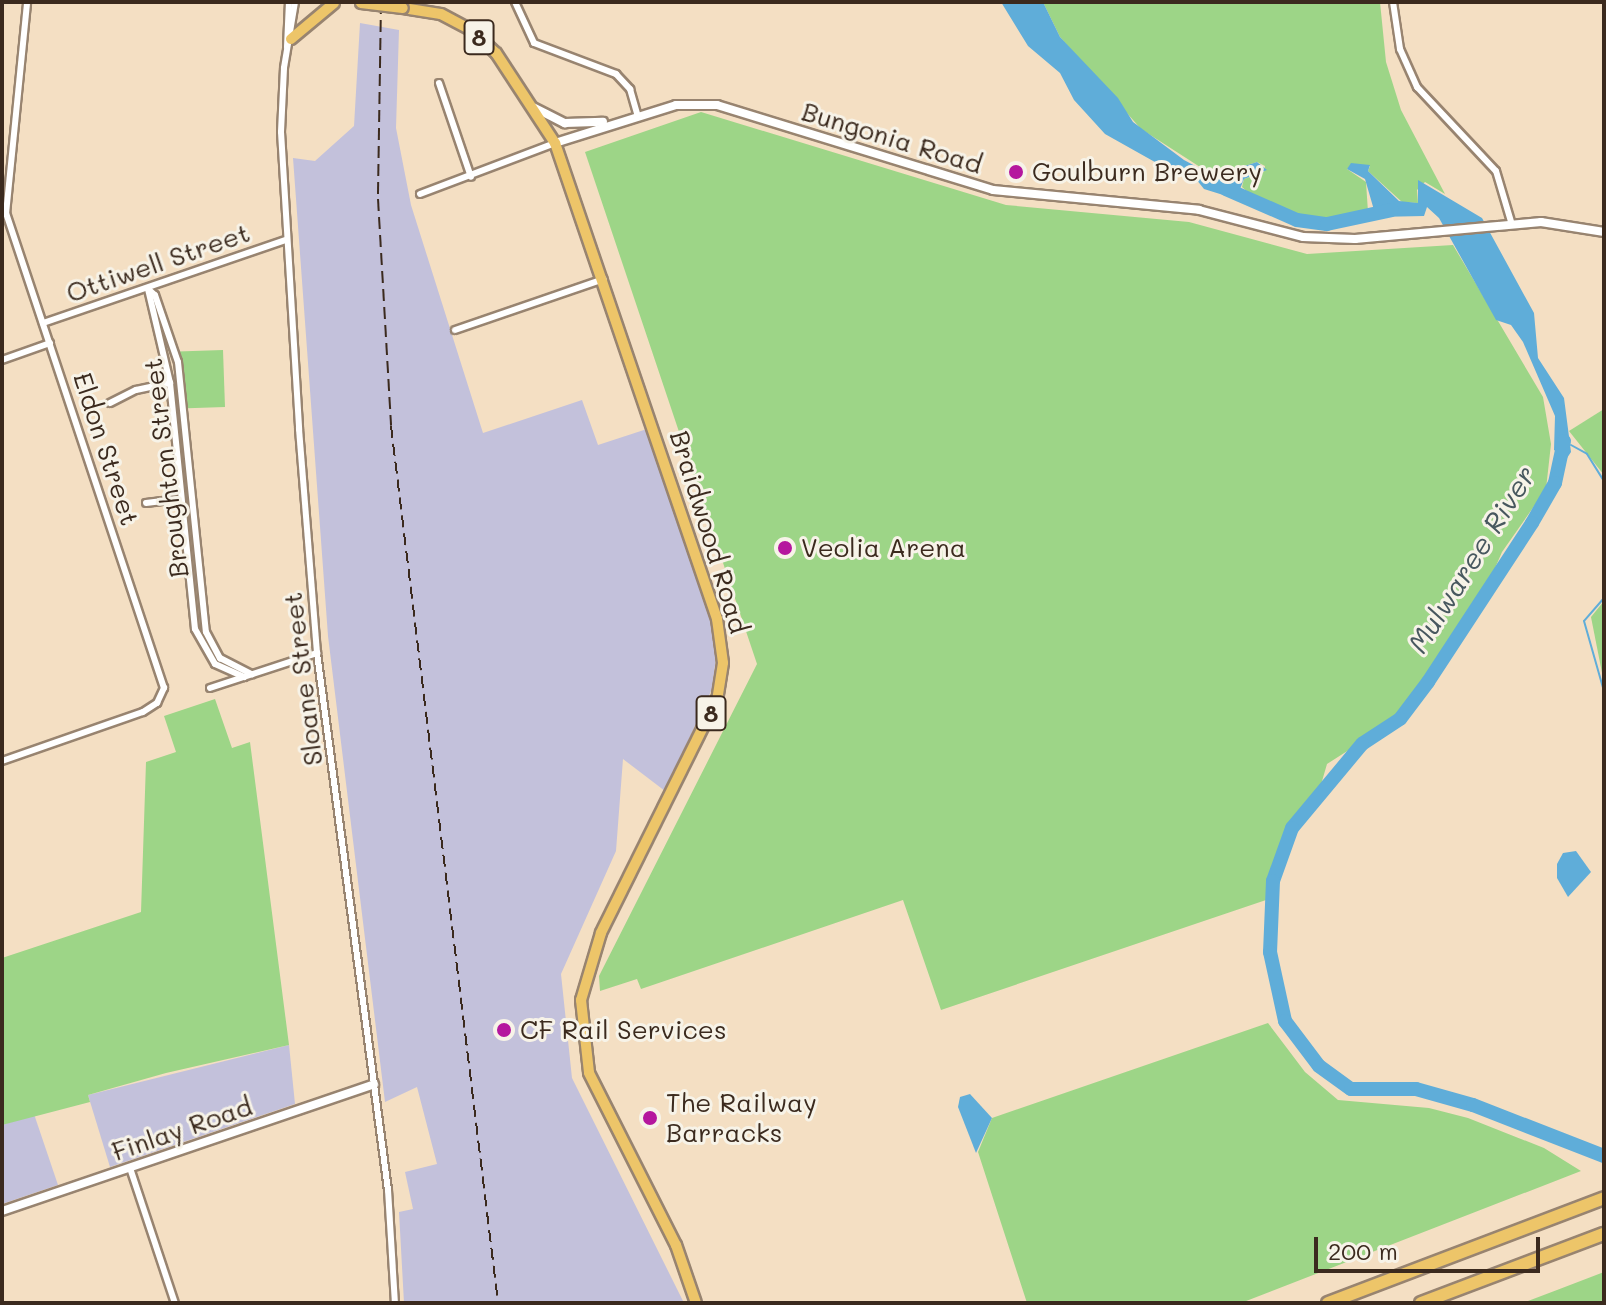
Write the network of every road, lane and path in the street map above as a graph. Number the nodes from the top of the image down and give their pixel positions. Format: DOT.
graph roads {
  1 [pos="289,2"];
  2 [pos="295,2"];
  3 [pos="327,2"];
  4 [pos="336,2"];
  5 [pos="353,2"];
  6 [pos="515,2"];
  7 [pos="1393,2"];
  8 [pos="27,3"];
  9 [pos="361,3"];
  10 [pos="289,43"];
  11 [pos="439,83"];
  12 [pos="529,104"];
  13 [pos="637,114"];
  14 [pos="622,119"];
  15 [pos="555,143"];
  16 [pos="471,177"];
  17 [pos="420,194"];
  18 [pos="4,214"];
  19 [pos="1512,225"];
  20 [pos="1604,232"];
  21 [pos="285,240"];
  22 [pos="604,279"];
  23 [pos="148,289"];
  24 [pos="43,323"];
  25 [pos="455,330"];
  26 [pos="50,343"];
  27 [pos="2,360"];
  28 [pos="170,383"];
  29 [pos="110,403"];
  30 [pos="179,499"];
  31 [pos="146,503"];
  32 [pos="317,653"];
  33 [pos="252,674"];
  34 [pos="244,677"];
  35 [pos="210,688"];
  36 [pos="2,761"];
  37 [pos="374,1084"];
  38 [pos="130,1168"];
  39 [pos="1604,1198"];
  40 [pos="2,1211"];
  41 [pos="1604,1234"];
  42 [pos="175,1303"];
  43 [pos="395,1303"];
  44 [pos="696,1303"];
  45 [pos="1328,1303"];
  46 [pos="1421,1303"];
  1 -- 10 [label="street, Sloane Street"];
  2 -- 10 [label="street, Sloane Street"];
  3 -- 4 [label="main road"];
  4 -- 10 [label="main road"];
  5 -- 9 [label="main road, Braidwood Road / 8"];
  6 -- 13 [label="street"];
  7 -- 19 [label="street"];
  8 -- 18 [label="street"];
  9 -- 12 [label="main road, Braidwood Road / 8, bridge"];
  10 -- 21 [label="street, Sloane Street"];
  11 -- 16 [label="street"];
  12 -- 14 [label="street"];
  12 -- 15 [label="main road, Braidwood Road / 8"];
  13 -- 14 [label="street, Bungonia Road"];
  13 -- 19 [label="street, Bungonia Road"];
  14 -- 15 [label="street, Bungonia Road"];
  15 -- 16 [label="street"];
  15 -- 22 [label="main road, Braidwood Road / 8"];
  16 -- 17 [label="street"];
  18 -- 24 [label="street, Eldon Street"];
  19 -- 20 [label="street, Bungonia Road"];
  21 -- 23 [label="street, Ottiwell Street"];
  21 -- 32 [label="street, Sloane Street"];
  22 -- 25 [label="street"];
  22 -- 44 [label="main road, Braidwood Road / 8"];
  23 -- 24 [label="street, Ottiwell Street"];
  23 -- 28 [label="street, Broughton Street"];
  23 -- 33 [label="street, Broughton Street"];
  24 -- 26 [label="street, Eldon Street"];
  26 -- 27 [label="street"];
  26 -- 36 [label="street, Eldon Street"];
  28 -- 29 [label="street, Broughton Street"];
  28 -- 30 [label="street, Broughton Street"];
  30 -- 31 [label="street, Broughton Street"];
  30 -- 34 [label="street, Broughton Street"];
  32 -- 33 [label="street"];
  32 -- 37 [label="street, Sloane Street"];
  33 -- 34 [label="street"];
  34 -- 35 [label="street"];
  37 -- 38 [label="street, Finlay Road"];
  37 -- 43 [label="street, Sloane Street"];
  38 -- 40 [label="street, Finlay Road"];
  38 -- 42 [label="street"];
  39 -- 45 [label="highway"];
  41 -- 46 [label="highway"];
}
